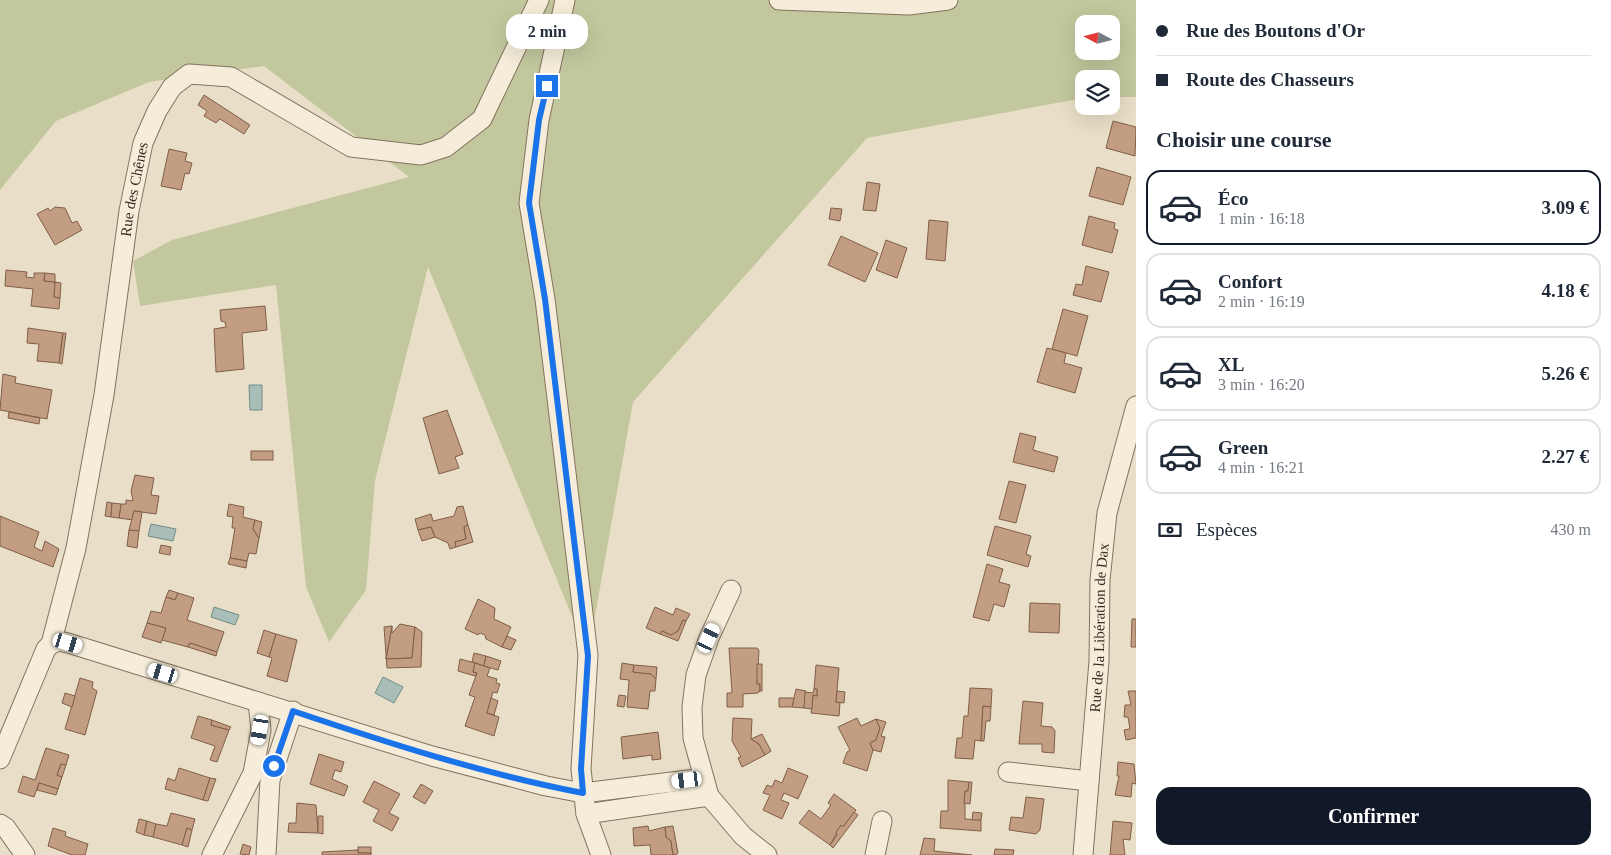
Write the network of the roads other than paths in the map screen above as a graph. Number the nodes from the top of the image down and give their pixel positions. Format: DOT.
graph roads {
  1 [pos="539,0"];
  2 [pos="565,0"];
  3 [pos="779,0"];
  4 [pos="948,0"];
  5 [pos="1136,406"];
  6 [pos="732,590"];
  7 [pos="51,644"];
  8 [pos="258,702"];
  9 [pos="293,711"];
  10 [pos="0,759"];
  11 [pos="1008,772"];
  12 [pos="262,776"];
  13 [pos="704,778"];
  14 [pos="1089,781"];
  15 [pos="583,793"];
  16 [pos="709,796"];
  17 [pos="586,814"];
  18 [pos="882,821"];
  19 [pos="0,824"];
  20 [pos="25,855"];
  21 [pos="212,855"];
  22 [pos="266,855"];
  23 [pos="601,855"];
  24 [pos="767,855"];
  25 [pos="875,855"];
  26 [pos="1082,855"];
  1 -- 7 [label="street, Rue des Chênes"];
  2 -- 15 [label="street"];
  3 -- 4 [label="street"];
  5 -- 14 [label="street, Rue de la Libération de Dax"];
  6 -- 13 [label="street"];
  7 -- 8 [label="street"];
  7 -- 10 [label="street, Rue des Chênes"];
  8 -- 9 [label="street"];
  8 -- 12 [label="street"];
  9 -- 12 [label="street"];
  9 -- 15 [label="street"];
  11 -- 14 [label="street"];
  12 -- 21 [label="street"];
  12 -- 22 [label="street"];
  13 -- 15 [label="street"];
  13 -- 16 [label="street"];
  14 -- 26 [label="street, Rue de la Libération de Dax"];
  15 -- 17 [label="street"];
  16 -- 17 [label="street"];
  16 -- 24 [label="street"];
  17 -- 23 [label="street"];
  18 -- 25 [label="street"];
  19 -- 20 [label="street"];
}
